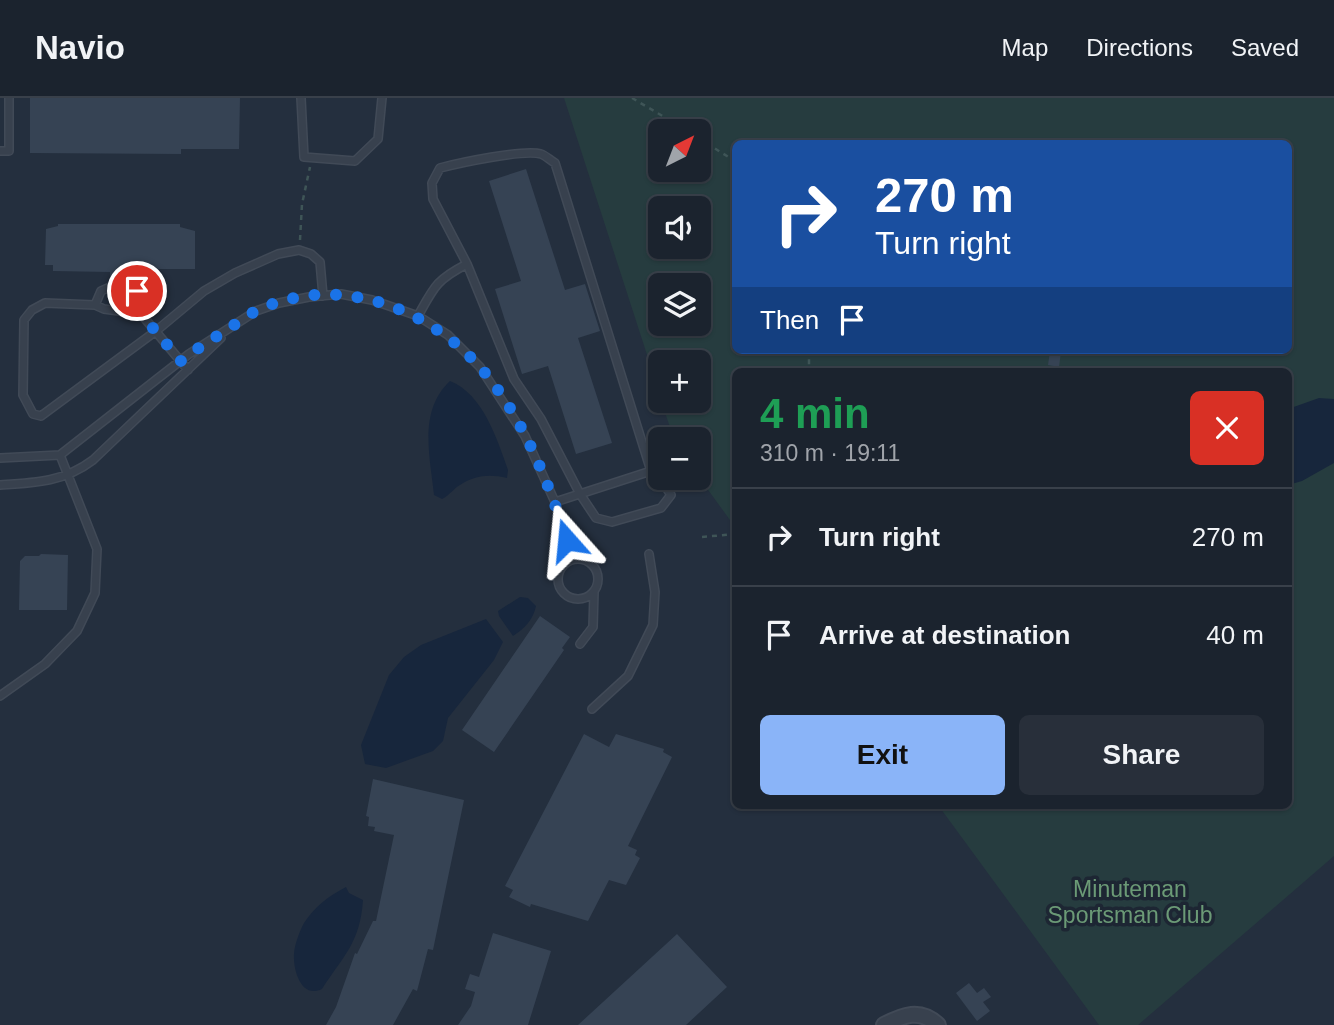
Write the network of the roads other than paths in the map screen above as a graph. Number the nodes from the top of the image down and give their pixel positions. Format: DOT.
graph roads {
  1 [pos="9,98"];
  2 [pos="301,98"];
  3 [pos="382,98"];
  4 [pos="0,151"];
  5 [pos="467,264"];
  6 [pos="110,287"];
  7 [pos="131,288"];
  8 [pos="323,296"];
  9 [pos="95,305"];
  10 [pos="141,314"];
  11 [pos="418,316"];
  12 [pos="231,327"];
  13 [pos="156,331"];
  14 [pos="181,361"];
  15 [pos="188,370"];
  16 [pos="60,455"];
  17 [pos="0,458"];
  18 [pos="648,461"];
  19 [pos="648,472"];
  20 [pos="67,476"];
  21 [pos="0,485"];
  22 [pos="668,490"];
  23 [pos="580,494"];
  24 [pos="555,502"];
  25 [pos="649,554"];
  26 [pos="573,559"];
  27 [pos="594,592"];
  28 [pos="580,644"];
  29 [pos="0,696"];
  30 [pos="592,709"];
  31 [pos="884,1025"];
  32 [pos="938,1025"];
  1 -- 4 [label="lane"];
  2 -- 3 [label="lane"];
  5 -- 11 [label="lane"];
  5 -- 18 [label="lane"];
  5 -- 23 [label="lane"];
  6 -- 9 [label="lane"];
  7 -- 10 [label="lane"];
  8 -- 11 [label="lane"];
  8 -- 12 [label="lane"];
  8 -- 13 [label="lane"];
  9 -- 10 [label="lane"];
  9 -- 13 [label="lane"];
  10 -- 13 [label="lane"];
  11 -- 24 [label="lane"];
  12 -- 14 [label="lane"];
  12 -- 15 [label="lane"];
  13 -- 14 [label="lane"];
  14 -- 15 [label="lane"];
  14 -- 16 [label="lane"];
  15 -- 20 [label="lane"];
  16 -- 17 [label="lane"];
  16 -- 20 [label="lane"];
  19 -- 23 [label="lane"];
  20 -- 21 [label="lane"];
  20 -- 29 [label="lane"];
  22 -- 23 [label="lane"];
  23 -- 24 [label="lane"];
  24 -- 26 [label="lane"];
  25 -- 30 [label="lane"];
  26 -- 27 [label="lane"];
  26 -- 27 [label="lane"];
  27 -- 28 [label="lane"];
  31 -- 32 [label="street"];
}
